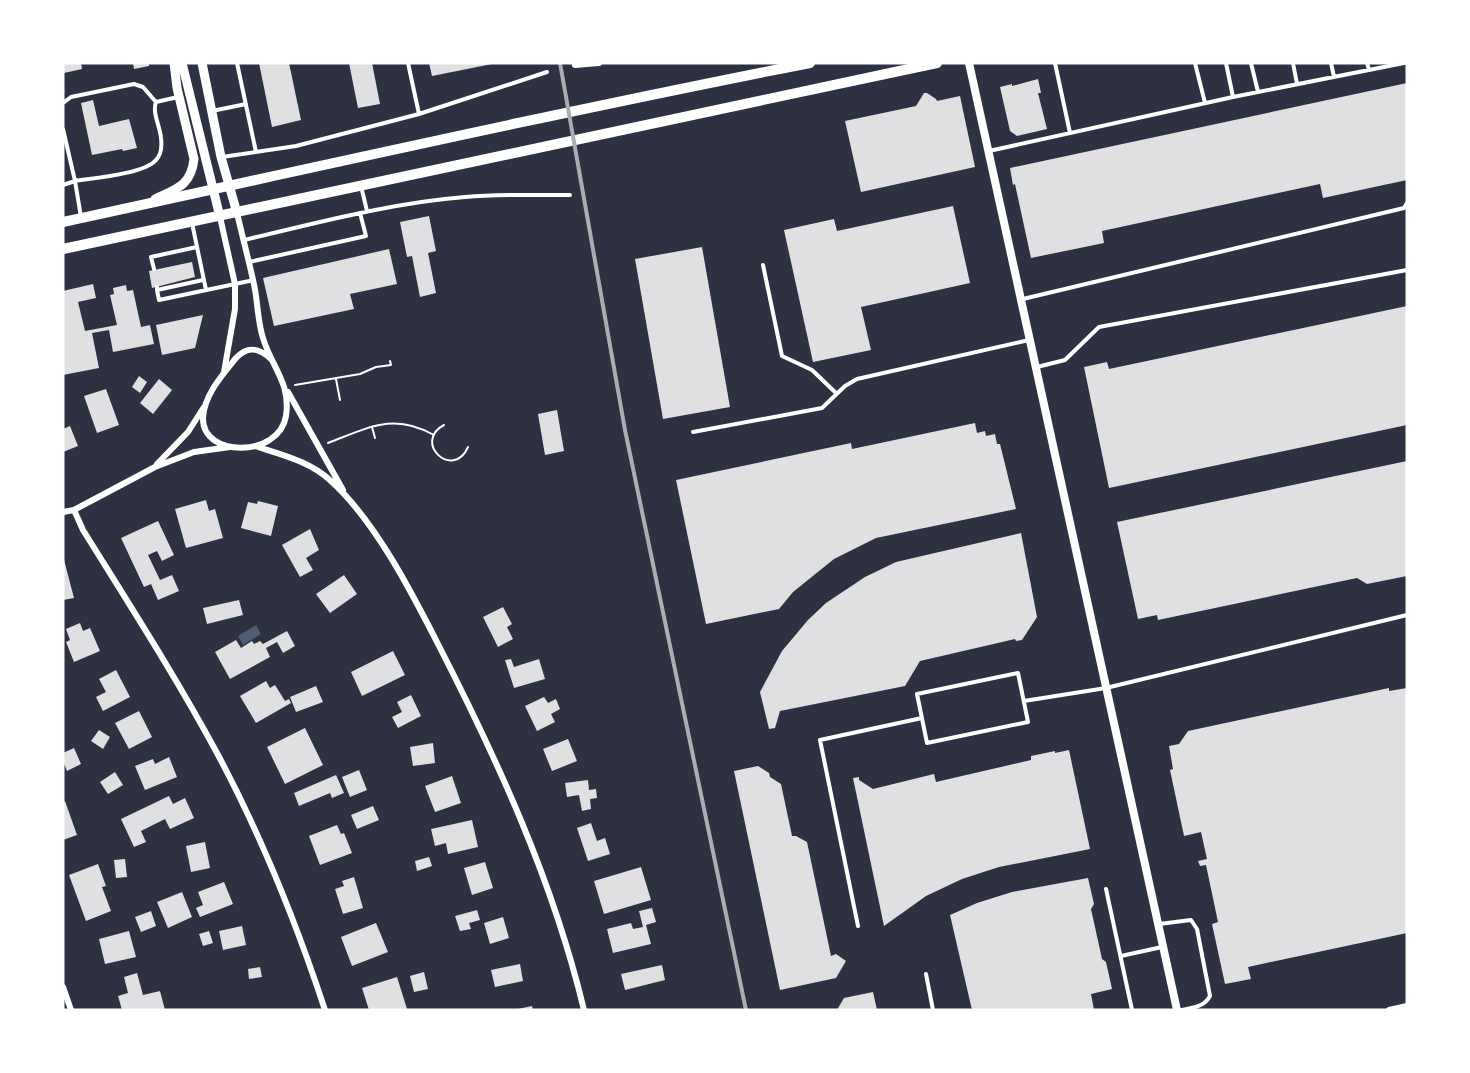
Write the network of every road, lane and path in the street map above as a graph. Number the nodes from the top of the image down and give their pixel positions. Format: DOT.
graph roads {
  1 [pos="174,63"];
  2 [pos="182,63"];
  3 [pos="202,63"];
  4 [pos="237,63"];
  5 [pos="408,63"];
  6 [pos="599,63"];
  7 [pos="810,63"];
  8 [pos="937,63"];
  9 [pos="969,63"];
  10 [pos="1055,63"];
  11 [pos="1195,63"];
  12 [pos="1226,63"];
  13 [pos="1251,63"];
  14 [pos="1293,63"];
  15 [pos="1331,63"];
  16 [pos="1367,63"];
  17 [pos="1404,63"];
  18 [pos="575,65"];
  19 [pos="1369,70"];
  20 [pos="547,72"];
  21 [pos="1334,77"];
  22 [pos="1297,84"];
  23 [pos="1257,92"];
  24 [pos="179,96"];
  25 [pos="1233,97"];
  26 [pos="156,102"];
  27 [pos="63,103"];
  28 [pos="1205,103"];
  29 [pos="246,104"];
  30 [pos="212,111"];
  31 [pos="419,114"];
  32 [pos="63,129"];
  33 [pos="1070,133"];
  34 [pos="989,151"];
  35 [pos="256,152"];
  36 [pos="221,157"];
  37 [pos="75,181"];
  38 [pos="63,184"];
  39 [pos="230,186"];
  40 [pos="361,186"];
  41 [pos="214,190"];
  42 [pos="570,195"];
  43 [pos="1407,203"];
  44 [pos="145,204"];
  45 [pos="367,212"];
  46 [pos="237,213"];
  47 [pos="360,213"];
  48 [pos="220,217"];
  49 [pos="81,218"];
  50 [pos="63,222"];
  51 [pos="192,222"];
  52 [pos="243,240"];
  53 [pos="197,247"];
  54 [pos="63,249"];
  55 [pos="249,262"];
  56 [pos="763,265"];
  57 [pos="154,269"];
  58 [pos="1407,270"];
  59 [pos="204,280"];
  60 [pos="254,280"];
  61 [pos="235,284"];
  62 [pos="206,290"];
  63 [pos="1021,299"];
  64 [pos="1030,340"];
  65 [pos="271,359"];
  66 [pos="390,361"];
  67 [pos="1036,367"];
  68 [pos="224,372"];
  69 [pos="336,378"];
  70 [pos="286,389"];
  71 [pos="837,393"];
  72 [pos="340,400"];
  73 [pos="205,406"];
  74 [pos="444,425"];
  75 [pos="372,427"];
  76 [pos="693,432"];
  77 [pos="434,435"];
  78 [pos="375,438"];
  79 [pos="319,446"];
  80 [pos="231,447"];
  81 [pos="258,447"];
  82 [pos="468,447"];
  83 [pos="155,467"];
  84 [pos="348,498"];
  85 [pos="74,510"];
  86 [pos="63,512"];
  87 [pos="1407,615"];
  88 [pos="1106,688"];
  89 [pos="1024,701"];
  90 [pos="922,718"];
  91 [pos="1106,889"];
  92 [pos="1158,924"];
  93 [pos="858,926"];
  94 [pos="1163,947"];
  95 [pos="1121,956"];
  96 [pos="926,974"];
  97 [pos="63,987"];
  98 [pos="1407,1006"];
  99 [pos="71,1010"];
  100 [pos="325,1010"];
  101 [pos="584,1010"];
  102 [pos="933,1010"];
  103 [pos="1132,1010"];
  104 [pos="1177,1010"];
  105 [pos="1182,1010"];
  106 [pos="1389,1010"];
  1 -- 24 [label="main road"];
  2 -- 41 [label="main road"];
  3 -- 30 [label="main road"];
  4 -- 29 [label="lane"];
  5 -- 31 [label="lane"];
  6 -- 18 [label="street"];
  7 -- 39 [label="main road"];
  8 -- 40 [label="main road"];
  9 -- 34 [label="street"];
  10 -- 33 [label="lane"];
  11 -- 28 [label="lane"];
  12 -- 25 [label="lane"];
  13 -- 23 [label="lane"];
  14 -- 22 [label="lane"];
  15 -- 21 [label="lane"];
  16 -- 19 [label="lane"];
  17 -- 19 [label="lane"];
  19 -- 21 [label="lane"];
  20 -- 31 [label="lane"];
  21 -- 22 [label="lane"];
  22 -- 23 [label="lane"];
  23 -- 25 [label="lane"];
  24 -- 26 [label="lane"];
  24 -- 44 [label="main road"];
  25 -- 28 [label="lane"];
  26 -- 27 [label="lane"];
  26 -- 37 [label="lane"];
  28 -- 33 [label="lane"];
  29 -- 30 [label="lane"];
  29 -- 35 [label="lane"];
  30 -- 36 [label="main road"];
  31 -- 35 [label="lane"];
  32 -- 37 [label="lane"];
  33 -- 34 [label="lane"];
  34 -- 63 [label="street"];
  35 -- 36 [label="lane"];
  36 -- 39 [label="main road"];
  37 -- 38 [label="lane"];
  37 -- 49 [label="lane"];
  39 -- 41 [label="main road"];
  39 -- 46 [label="main road"];
  40 -- 45 [label="lane"];
  40 -- 46 [label="main road"];
  41 -- 44 [label="main road"];
  41 -- 48 [label="main road"];
  42 -- 45 [label="lane"];
  43 -- 63 [label="lane"];
  44 -- 49 [label="main road"];
  45 -- 47 [label="lane"];
  46 -- 48 [label="main road"];
  46 -- 52 [label="street"];
  47 -- 52 [label="lane"];
  47 -- 55 [label="lane"];
  48 -- 51 [label="main road"];
  48 -- 61 [label="street"];
  49 -- 50 [label="main road"];
  51 -- 53 [label="lane"];
  51 -- 54 [label="main road"];
  52 -- 55 [label="street"];
  53 -- 57 [label="lane"];
  53 -- 59 [label="lane"];
  55 -- 60 [label="street"];
  56 -- 71 [label="lane"];
  58 -- 67 [label="lane"];
  59 -- 62 [label="lane"];
  59 -- 62 [label="lane"];
  60 -- 61 [label="lane"];
  60 -- 65 [label="street"];
  61 -- 62 [label="lane"];
  61 -- 68 [label="street"];
  63 -- 64 [label="street"];
  64 -- 67 [label="street"];
  64 -- 71 [label="lane"];
  65 -- 68 [label="street"];
  65 -- 70 [label="street"];
  66 -- 69 [label="path"];
  67 -- 88 [label="street"];
  68 -- 73 [label="street"];
  69 -- 70 [label="path"];
  69 -- 72 [label="path"];
  70 -- 79 [label="street"];
  70 -- 81 [label="street"];
  71 -- 76 [label="lane"];
  73 -- 80 [label="street"];
  73 -- 83 [label="street"];
  74 -- 77 [label="path"];
  75 -- 77 [label="path"];
  75 -- 78 [label="path"];
  75 -- 79 [label="path"];
  77 -- 82 [label="path"];
  79 -- 84 [label="street"];
  80 -- 81 [label="street"];
  80 -- 83 [label="street"];
  81 -- 84 [label="street"];
  83 -- 85 [label="street"];
  84 -- 101 [label="street"];
  85 -- 86 [label="street"];
  85 -- 100 [label="street"];
  87 -- 88 [label="lane"];
  88 -- 89 [label="lane"];
  88 -- 92 [label="street"];
  89 -- 90 [label="lane"];
  89 -- 90 [label="lane"];
  90 -- 93 [label="lane"];
  91 -- 95 [label="lane"];
  92 -- 94 [label="street"];
  92 -- 105 [label="lane"];
  94 -- 95 [label="lane"];
  94 -- 104 [label="street"];
  95 -- 103 [label="lane"];
  96 -- 102 [label="lane"];
  97 -- 99 [label="street"];
  98 -- 106 [label="street"];
}
